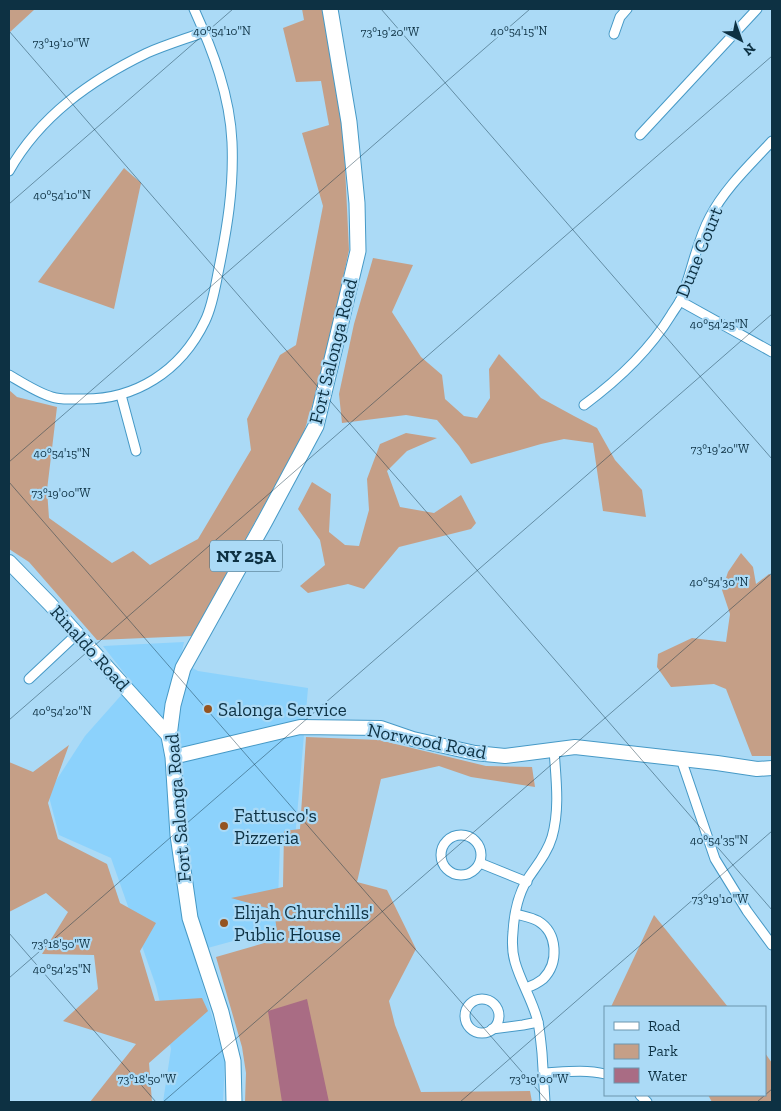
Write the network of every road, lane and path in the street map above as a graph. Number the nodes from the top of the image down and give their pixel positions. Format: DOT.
graph roads {
  1 [pos="194,9"];
  2 [pos="330,9"];
  3 [pos="627,9"];
  4 [pos="757,9"];
  5 [pos="204,32"];
  6 [pos="614,34"];
  7 [pos="640,134"];
  8 [pos="772,141"];
  9 [pos="9,171"];
  10 [pos="680,301"];
  11 [pos="772,352"];
  12 [pos="9,375"];
  13 [pos="121,395"];
  14 [pos="584,405"];
  15 [pos="136,451"];
  16 [pos="9,562"];
  17 [pos="77,634"];
  18 [pos="29,679"];
  19 [pos="169,736"];
  20 [pos="554,750"];
  21 [pos="173,757"];
  22 [pos="681,759"];
  23 [pos="772,768"];
  24 [pos="480,863"];
  25 [pos="527,882"];
  26 [pos="516,914"];
  27 [pos="772,945"];
  28 [pos="526,988"];
  29 [pos="538,1022"];
  30 [pos="492,1029"];
  31 [pos="544,1074"];
  32 [pos="604,1074"];
  33 [pos="234,1102"];
  34 [pos="545,1102"];
  1 -- 5 [label="street"];
  2 -- 19 [label="main road, Fort Salonga Road / NY 25A"];
  3 -- 6 [label="street"];
  4 -- 7 [label="street"];
  5 -- 9 [label="street"];
  5 -- 13 [label="street"];
  8 -- 10 [label="street, Dune Court"];
  10 -- 11 [label="street"];
  10 -- 14 [label="street, Dune Court"];
  12 -- 13 [label="street"];
  13 -- 15 [label="street"];
  16 -- 17 [label="street, Rinaldo Road"];
  17 -- 18 [label="street"];
  17 -- 19 [label="street, Rinaldo Road"];
  19 -- 21 [label="main road, Fort Salonga Road / NY 25A"];
  20 -- 21 [label="street, Norwood Road"];
  20 -- 22 [label="street, Norwood Road"];
  20 -- 25 [label="street"];
  21 -- 33 [label="main road, Fort Salonga Road / NY 25A"];
  22 -- 23 [label="street, Norwood Road"];
  22 -- 27 [label="street"];
  24 -- 24 [label="street"];
  24 -- 25 [label="street"];
  25 -- 26 [label="street"];
  26 -- 28 [label="street"];
  26 -- 28 [label="street"];
  28 -- 29 [label="street"];
  29 -- 30 [label="street"];
  29 -- 31 [label="street"];
  31 -- 32 [label="street"];
  31 -- 34 [label="street"];
}
